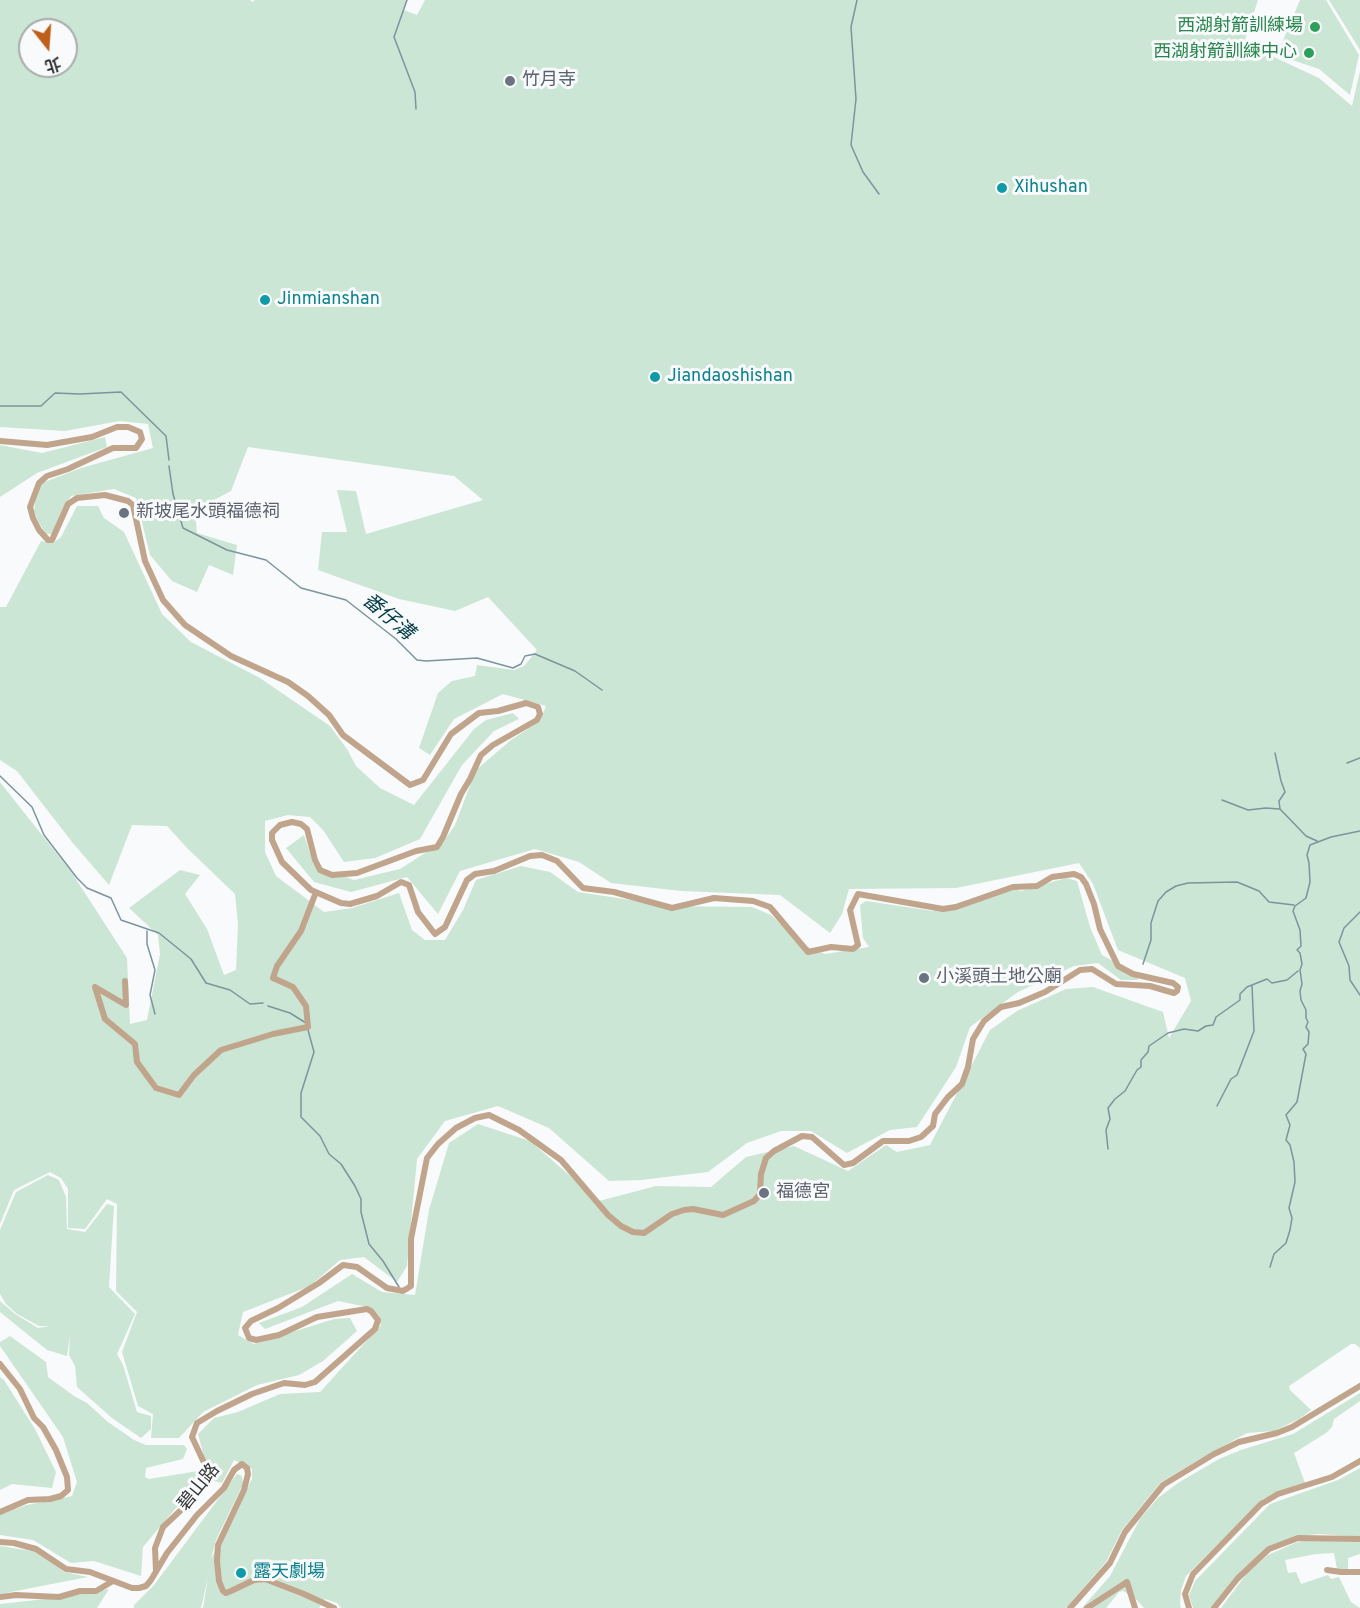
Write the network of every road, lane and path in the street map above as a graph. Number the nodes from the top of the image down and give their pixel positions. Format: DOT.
graph roads {
  1 [pos="0,441"];
  2 [pos="316,892"];
  3 [pos="125,981"];
  4 [pos="0,1364"];
  5 [pos="1360,1386"];
  6 [pos="1360,1461"];
  7 [pos="0,1512"];
  8 [pos="1360,1539"];
  9 [pos="0,1542"];
  10 [pos="1327,1570"];
  11 [pos="156,1571"];
  12 [pos="1360,1572"];
  13 [pos="113,1581"];
  14 [pos="0,1598"];
  15 [pos="334,1608"];
  16 [pos="1070,1608"];
  17 [pos="1087,1608"];
  18 [pos="1135,1608"];
  19 [pos="1189,1608"];
  20 [pos="1214,1608"];
  1 -- 2 [label="street"];
  2 -- 3 [label="street"];
  2 -- 11 [label="street"];
  4 -- 7 [label="street"];
  5 -- 16 [label="street"];
  6 -- 19 [label="street"];
  8 -- 20 [label="street"];
  9 -- 13 [label="street, 碧山路"];
  10 -- 12 [label="street"];
  11 -- 13 [label="street, 碧山路"];
  11 -- 15 [label="street, 碧山路"];
  13 -- 14 [label="street"];
  17 -- 18 [label="street"];
}
